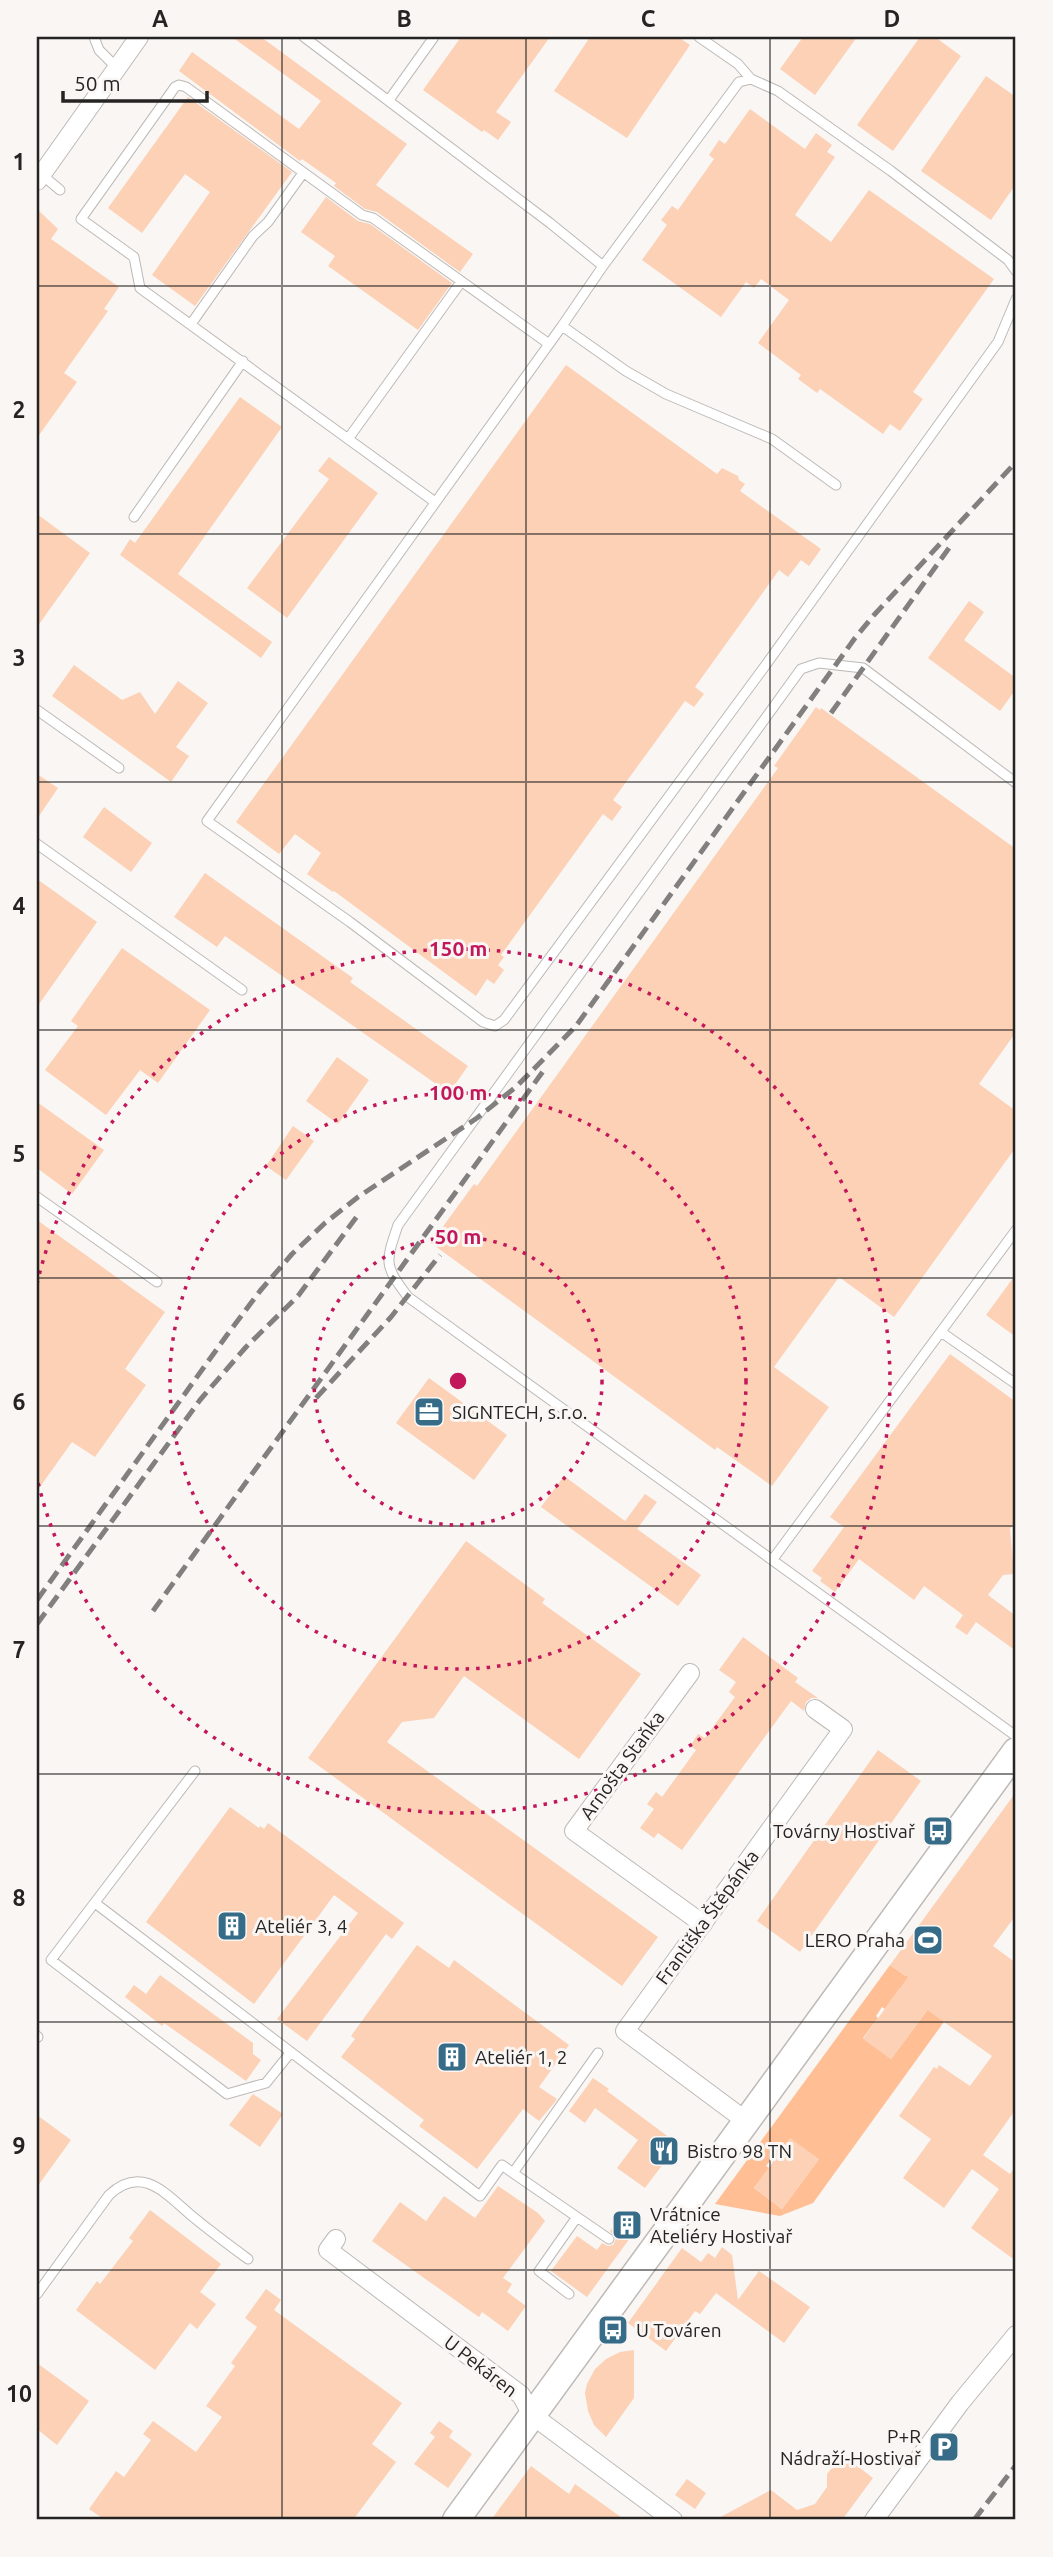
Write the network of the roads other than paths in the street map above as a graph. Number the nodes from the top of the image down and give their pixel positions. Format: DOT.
graph roads {
  1 [pos="94,37"];
  2 [pos="139,37"];
  3 [pos="304,37"];
  4 [pos="434,37"];
  5 [pos="699,37"];
  6 [pos="117,68"];
  7 [pos="751,79"];
  8 [pos="388,100"];
  9 [pos="303,173"];
  10 [pos="39,177"];
  11 [pos="60,190"];
  12 [pos="603,266"];
  13 [pos="1016,271"];
  14 [pos="461,282"];
  15 [pos="1016,299"];
  16 [pos="191,324"];
  17 [pos="562,326"];
  18 [pos="549,344"];
  19 [pos="243,361"];
  20 [pos="348,439"];
  21 [pos="836,485"];
  22 [pos="435,502"];
  23 [pos="134,517"];
  24 [pos="37,710"];
  25 [pos="119,768"];
  26 [pos="1016,783"];
  27 [pos="37,844"];
  28 [pos="242,990"];
  29 [pos="37,1197"];
  30 [pos="1016,1230"];
  31 [pos="158,1282"];
  32 [pos="941,1332"];
  33 [pos="1016,1384"];
  34 [pos="773,1559"];
  35 [pos="690,1673"];
  36 [pos="815,1709"];
  37 [pos="1016,1736"];
  38 [pos="1016,1751"];
  39 [pos="195,1771"];
  40 [pos="94,1903"];
  41 [pos="703,1924"];
  42 [pos="290,2052"];
  43 [pos="598,2053"];
  44 [pos="746,2121"];
  45 [pos="513,2173"];
  46 [pos="577,2217"];
  47 [pos="336,2239"];
  48 [pos="609,2239"];
  49 [pos="248,2259"];
  50 [pos="37,2294"];
  51 [pos="569,2294"];
  52 [pos="1016,2335"];
  53 [pos="532,2415"];
  54 [pos="456,2520"];
  55 [pos="671,2520"];
  56 [pos="874,2520"];
  1 -- 6 [label="lane"];
  2 -- 6 [label="street"];
  3 -- 8 [label="lane"];
  4 -- 8 [label="lane"];
  5 -- 7 [label="lane"];
  6 -- 10 [label="street"];
  7 -- 12 [label="lane"];
  7 -- 13 [label="lane"];
  8 -- 12 [label="lane"];
  9 -- 14 [label="lane"];
  9 -- 16 [label="lane"];
  9 -- 16 [label="lane"];
  10 -- 11 [label="lane"];
  12 -- 17 [label="lane"];
  14 -- 18 [label="lane"];
  14 -- 20 [label="lane"];
  15 -- 22 [label="lane"];
  16 -- 19 [label="lane"];
  17 -- 18 [label="lane"];
  17 -- 21 [label="lane"];
  18 -- 22 [label="lane"];
  19 -- 20 [label="lane"];
  19 -- 23 [label="lane"];
  20 -- 22 [label="lane"];
  24 -- 25 [label="lane"];
  26 -- 34 [label="lane"];
  27 -- 28 [label="lane"];
  29 -- 31 [label="lane"];
  30 -- 32 [label="lane"];
  32 -- 33 [label="lane"];
  32 -- 34 [label="lane"];
  34 -- 37 [label="lane"];
  35 -- 41 [label="street, Arnošta Staňka"];
  36 -- 41 [label="street, Františka Štěpánka"];
  38 -- 44 [label="street"];
  39 -- 40 [label="lane"];
  40 -- 42 [label="lane"];
  40 -- 42 [label="lane"];
  41 -- 44 [label="street, Františka Štěpánka"];
  42 -- 45 [label="lane"];
  43 -- 45 [label="lane"];
  44 -- 53 [label="street"];
  45 -- 46 [label="lane"];
  46 -- 48 [label="lane"];
  46 -- 51 [label="lane"];
  47 -- 53 [label="street, U Pekáren"];
  49 -- 50 [label="lane"];
  52 -- 56 [label="street"];
  53 -- 54 [label="street"];
  53 -- 55 [label="street, U Pekáren"];
}
